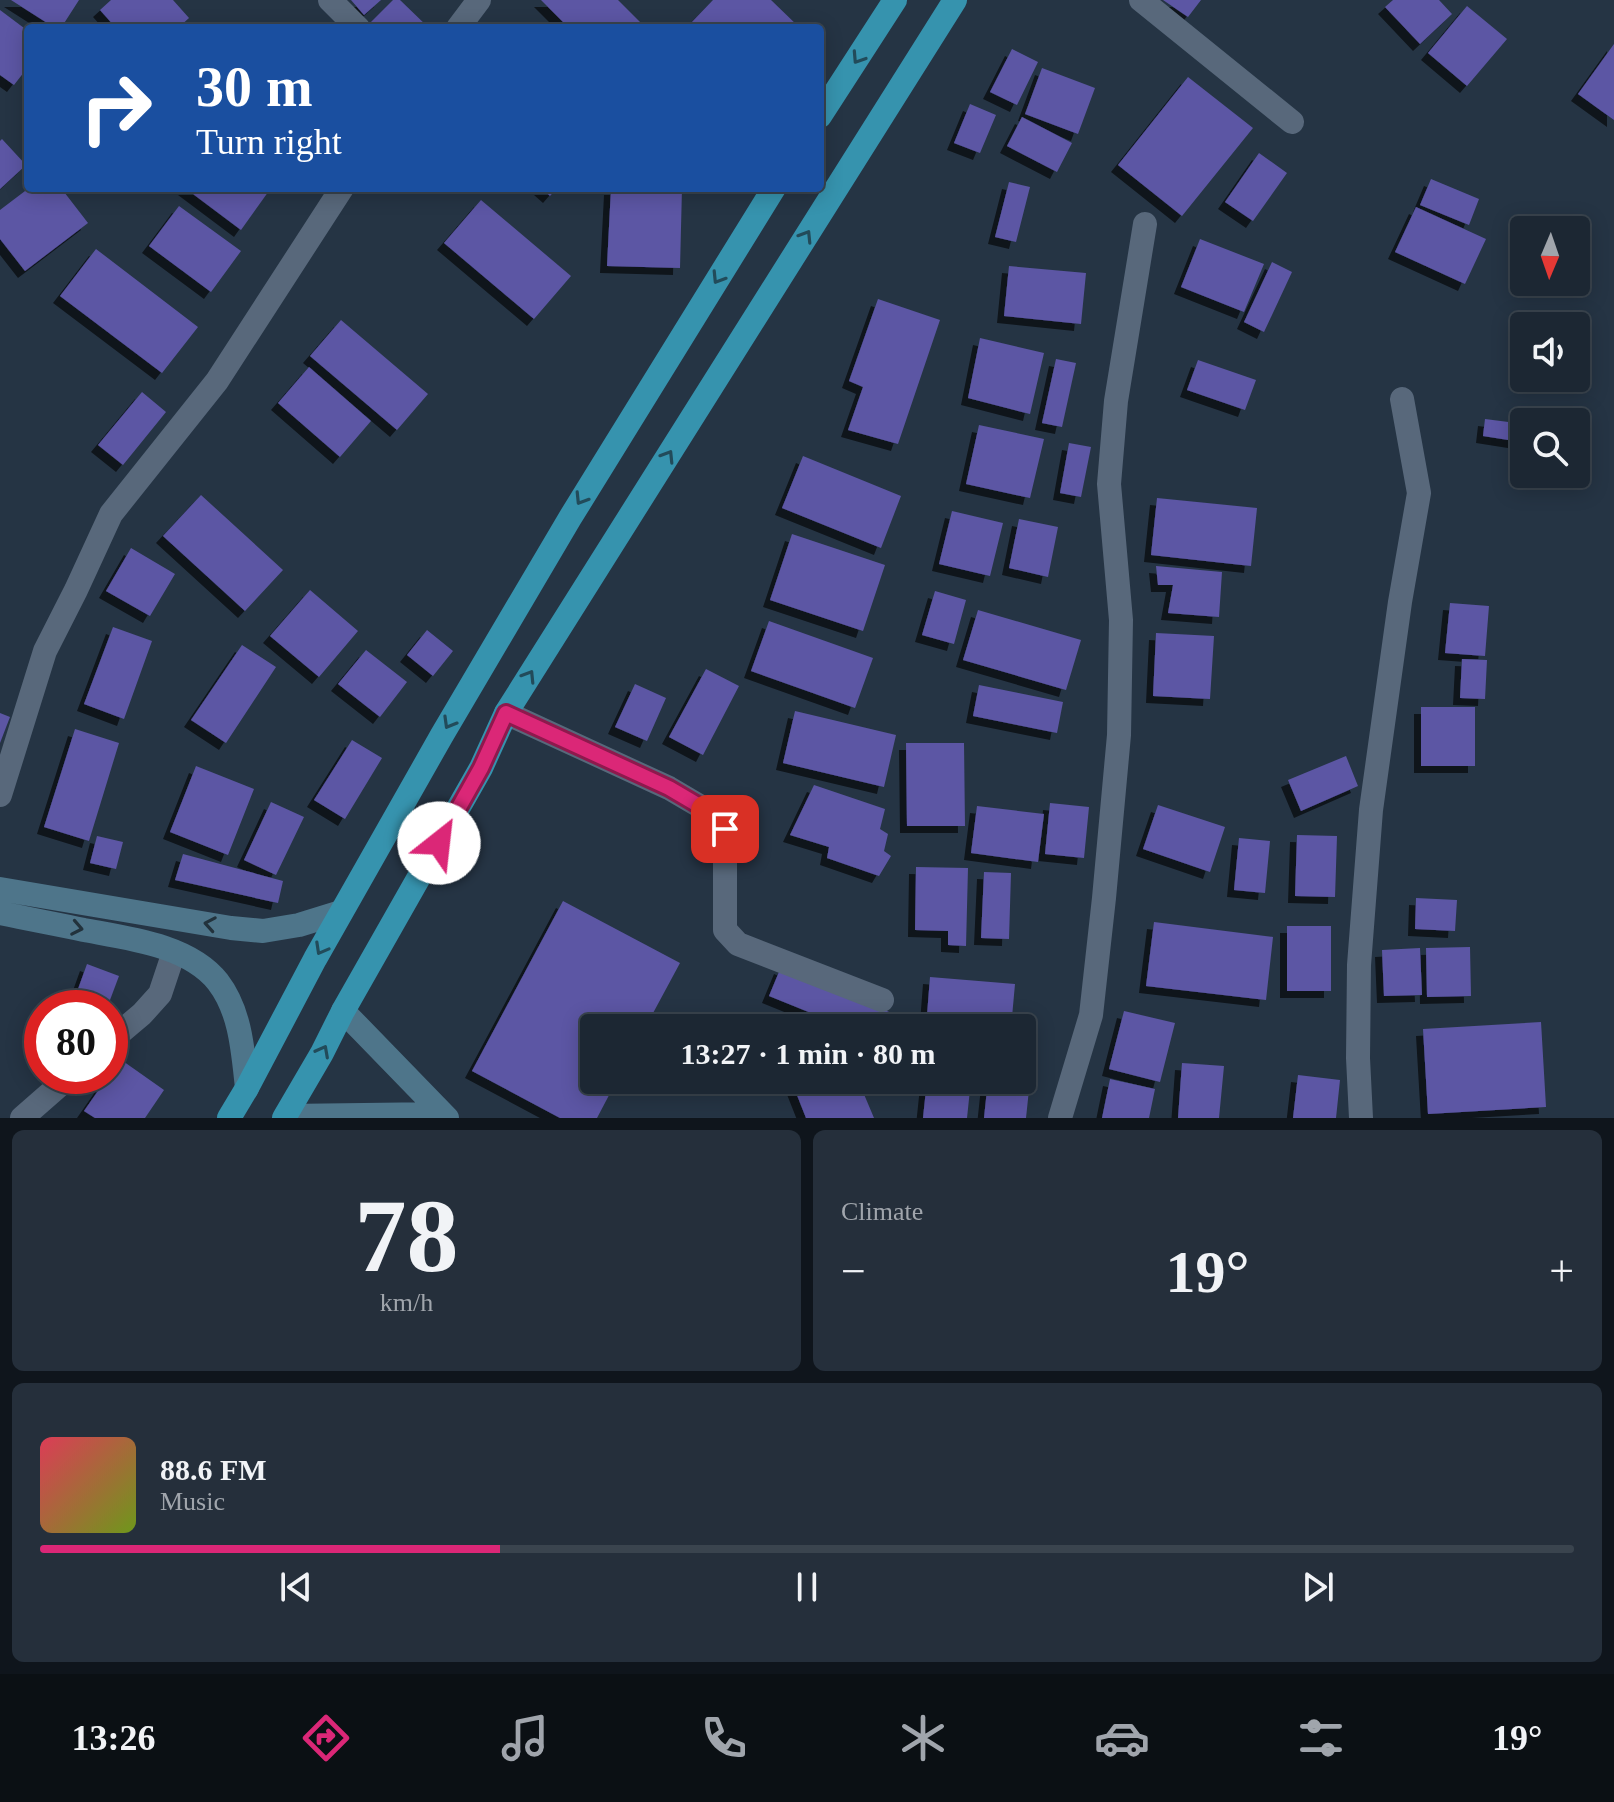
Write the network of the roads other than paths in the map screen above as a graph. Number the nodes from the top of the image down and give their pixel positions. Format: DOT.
graph roads {
  1 [pos="330,0"];
  2 [pos="479,0"];
  3 [pos="895,0"];
  4 [pos="955,0"];
  5 [pos="1141,0"];
  6 [pos="354,24"];
  7 [pos="461,24"];
  8 [pos="824,110"];
  9 [pos="1292,122"];
  10 [pos="339,192"];
  11 [pos="772,192"];
  12 [pos="1145,224"];
  13 [pos="1402,399"];
  14 [pos="506,713"];
  15 [pos="0,795"];
  16 [pos="0,889"];
  17 [pos="341,912"];
  18 [pos="0,913"];
  19 [pos="174,952"];
  20 [pos="882,1000"];
  21 [pos="343,1011"];
  22 [pos="128,1026"];
  23 [pos="247,1088"];
  24 [pos="49,1094"];
  25 [pos="444,1116"];
  26 [pos="285,1117"];
  27 [pos="22,1118"];
  28 [pos="229,1118"];
  29 [pos="1060,1118"];
  30 [pos="1361,1118"];
  1 -- 6 [label="street"];
  2 -- 7 [label="street"];
  3 -- 8 [label="highway, one-way"];
  14 -- 4 [label="highway, one-way"];
  5 -- 9 [label="street"];
  10 -- 15 [label="street"];
  11 -- 17 [label="highway, one-way"];
  12 -- 29 [label="street"];
  13 -- 30 [label="street"];
  14 -- 20 [label="street"];
  14 -- 21 [label="highway"];
  17 -- 16 [label="street, one-way"];
  17 -- 23 [label="highway, one-way"];
  18 -- 19 [label="street, one-way"];
  19 -- 22 [label="street"];
  19 -- 23 [label="street"];
  21 -- 25 [label="street"];
  26 -- 21 [label="highway, one-way"];
  23 -- 28 [label="highway"];
  24 -- 27 [label="street"];
  25 -- 26 [label="street"];
}
